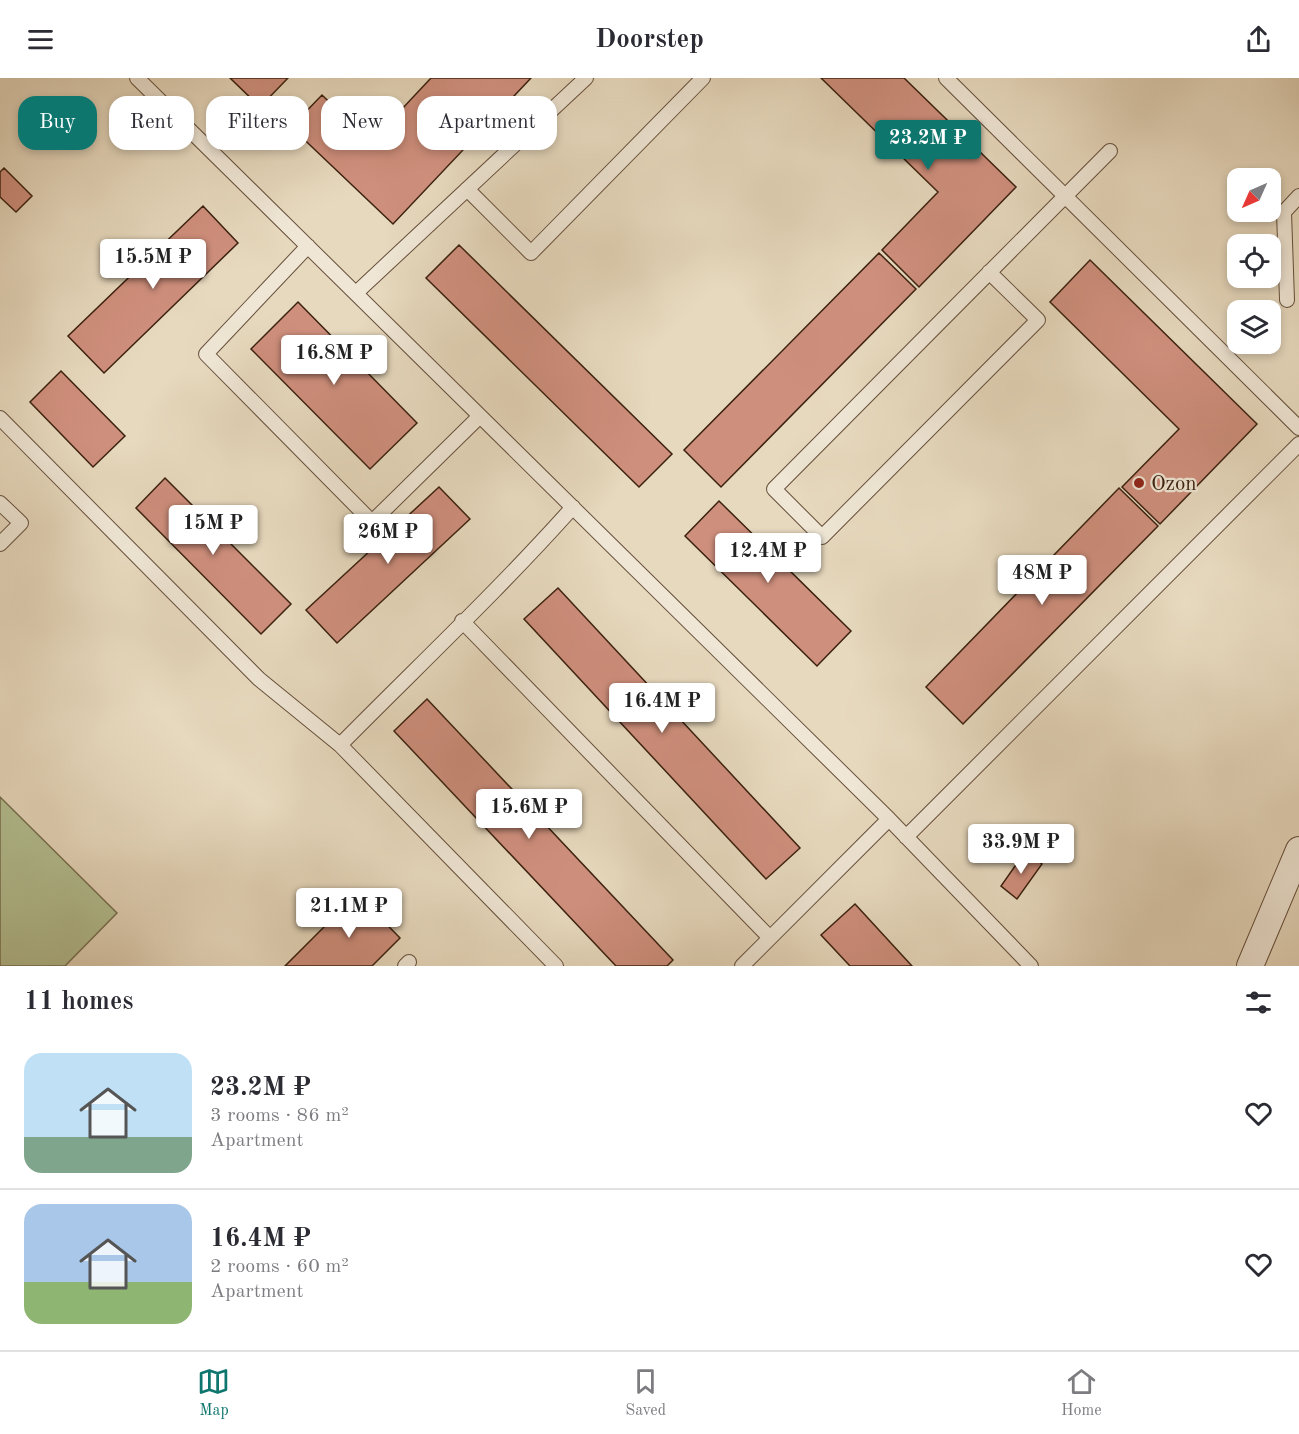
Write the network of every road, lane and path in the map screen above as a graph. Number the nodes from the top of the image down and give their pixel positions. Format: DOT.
graph roads {
  1 [pos="137,78"];
  2 [pos="586,78"];
  3 [pos="703,78"];
  4 [pos="945,78"];
  5 [pos="1110,151"];
  6 [pos="467,189"];
  7 [pos="1065,196"];
  8 [pos="1299,196"];
  9 [pos="308,246"];
  10 [pos="989,272"];
  11 [pos="356,293"];
  12 [pos="1287,300"];
  13 [pos="480,416"];
  14 [pos="0,418"];
  15 [pos="1299,428"];
  16 [pos="1299,444"];
  17 [pos="0,503"];
  18 [pos="573,507"];
  19 [pos="0,544"];
  20 [pos="462,621"];
  21 [pos="340,746"];
  22 [pos="889,819"];
  23 [pos="906,837"];
  24 [pos="1299,850"];
  25 [pos="770,938"];
  26 [pos="556,966"];
  27 [pos="742,966"];
  28 [pos="1031,966"];
  29 [pos="1250,966"];
  1 -- 9 [label="lane"];
  2 -- 11 [label="lane"];
  3 -- 6 [label="lane"];
  4 -- 7 [label="lane"];
  5 -- 7 [label="lane"];
  7 -- 10 [label="lane"];
  7 -- 15 [label="lane"];
  8 -- 12 [label="lane"];
  9 -- 11 [label="lane"];
  9 -- 13 [label="lane"];
  10 -- 10 [label="lane"];
  11 -- 13 [label="lane"];
  13 -- 18 [label="lane"];
  14 -- 21 [label="lane"];
  16 -- 23 [label="lane"];
  17 -- 19 [label="lane"];
  18 -- 20 [label="lane"];
  18 -- 22 [label="lane"];
  20 -- 21 [label="lane"];
  20 -- 25 [label="lane"];
  21 -- 26 [label="lane"];
  22 -- 23 [label="lane"];
  22 -- 25 [label="lane"];
  23 -- 28 [label="lane"];
  24 -- 29 [label="street"];
  25 -- 27 [label="lane"];
}
